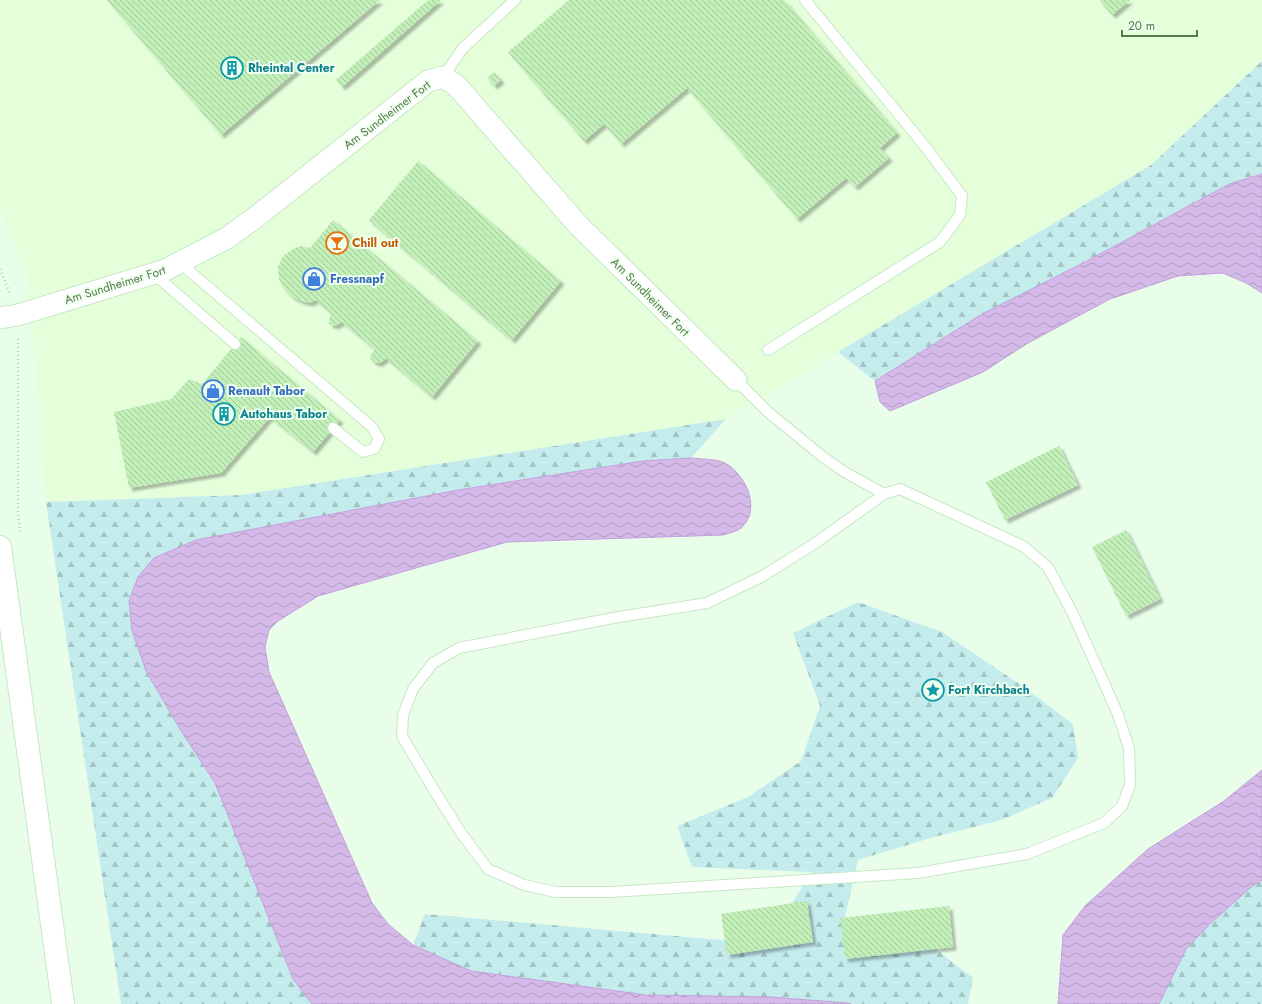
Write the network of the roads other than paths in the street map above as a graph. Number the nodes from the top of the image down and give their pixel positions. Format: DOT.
graph roads {
  1 [pos="515,0"];
  2 [pos="805,0"];
  3 [pos="443,77"];
  4 [pos="180,263"];
  5 [pos="154,274"];
  6 [pos="9,316"];
  7 [pos="235,344"];
  8 [pos="768,350"];
  9 [pos="736,380"];
  10 [pos="333,428"];
  11 [pos="884,494"];
  12 [pos="0,547"];
  13 [pos="63,1004"];
  1 -- 3 [label="lane"];
  2 -- 8 [label="lane"];
  3 -- 4 [label="street, Am Sundheimer Fort"];
  3 -- 9 [label="street, Am Sundheimer Fort"];
  4 -- 5 [label="street, Am Sundheimer Fort"];
  4 -- 10 [label="lane"];
  5 -- 6 [label="street, Am Sundheimer Fort"];
  5 -- 7 [label="lane"];
  9 -- 11 [label="lane"];
  11 -- 11 [label="lane"];
  12 -- 13 [label="street"];
}
